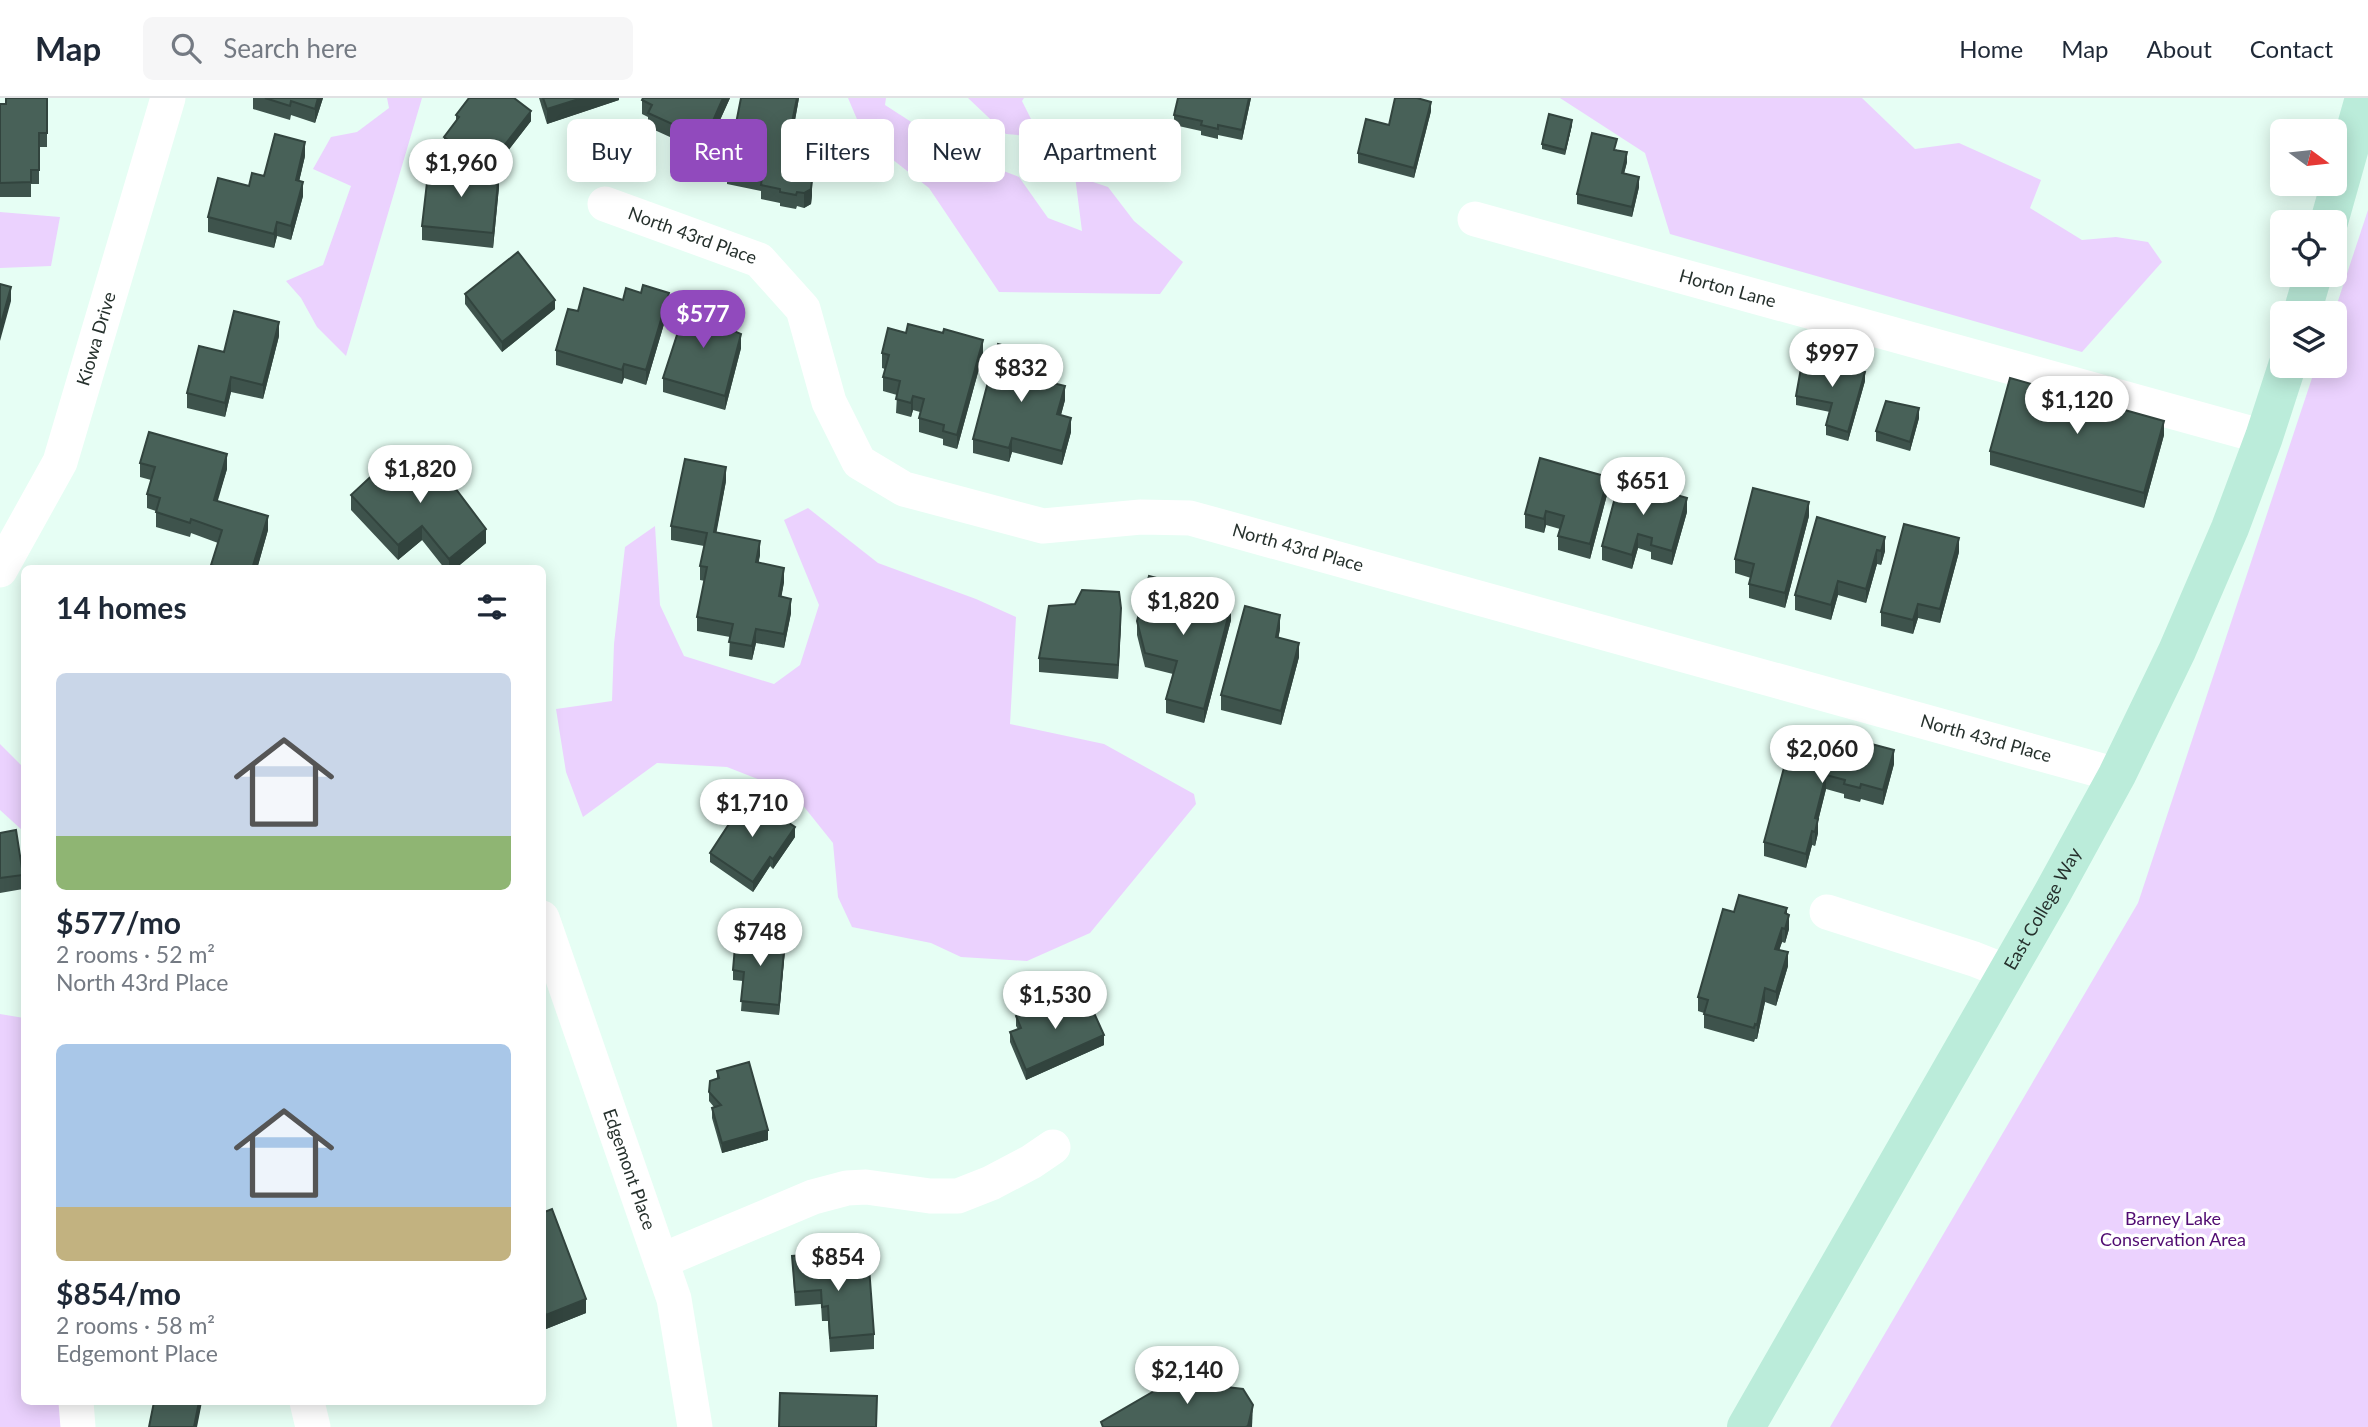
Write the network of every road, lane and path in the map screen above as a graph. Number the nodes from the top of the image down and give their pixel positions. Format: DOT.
graph roads {
  1 [pos="168,98"];
  2 [pos="2364,98"];
  3 [pos="605,204"];
  4 [pos="2332,210"];
  5 [pos="1475,219"];
  6 [pos="2283,378"];
  7 [pos="2264,437"];
  8 [pos="0,570"];
  9 [pos="2117,775"];
  10 [pos="1827,912"];
  11 [pos="546,930"];
  12 [pos="2007,972"];
  13 [pos="1053,1147"];
  14 [pos="661,1261"];
  15 [pos="76,1405"];
  16 [pos="308,1405"];
  17 [pos="78,1427"];
  18 [pos="313,1427"];
  19 [pos="695,1427"];
  20 [pos="1745,1427"];
  1 -- 8 [label="street, Kiowa Drive"];
  2 -- 4 [label="main road"];
  3 -- 9 [label="street, North 43rd Place"];
  5 -- 7 [label="street, Horton Lane"];
  6 -- 7 [label="main road, East College Way"];
  7 -- 9 [label="main road, East College Way"];
  9 -- 12 [label="main road, East College Way"];
  10 -- 12 [label="street"];
  11 -- 14 [label="street, Edgemont Place"];
  12 -- 20 [label="main road, East College Way"];
  13 -- 14 [label="street"];
  14 -- 19 [label="street, Edgemont Place"];
  15 -- 17 [label="street"];
  16 -- 18 [label="street"];
}
